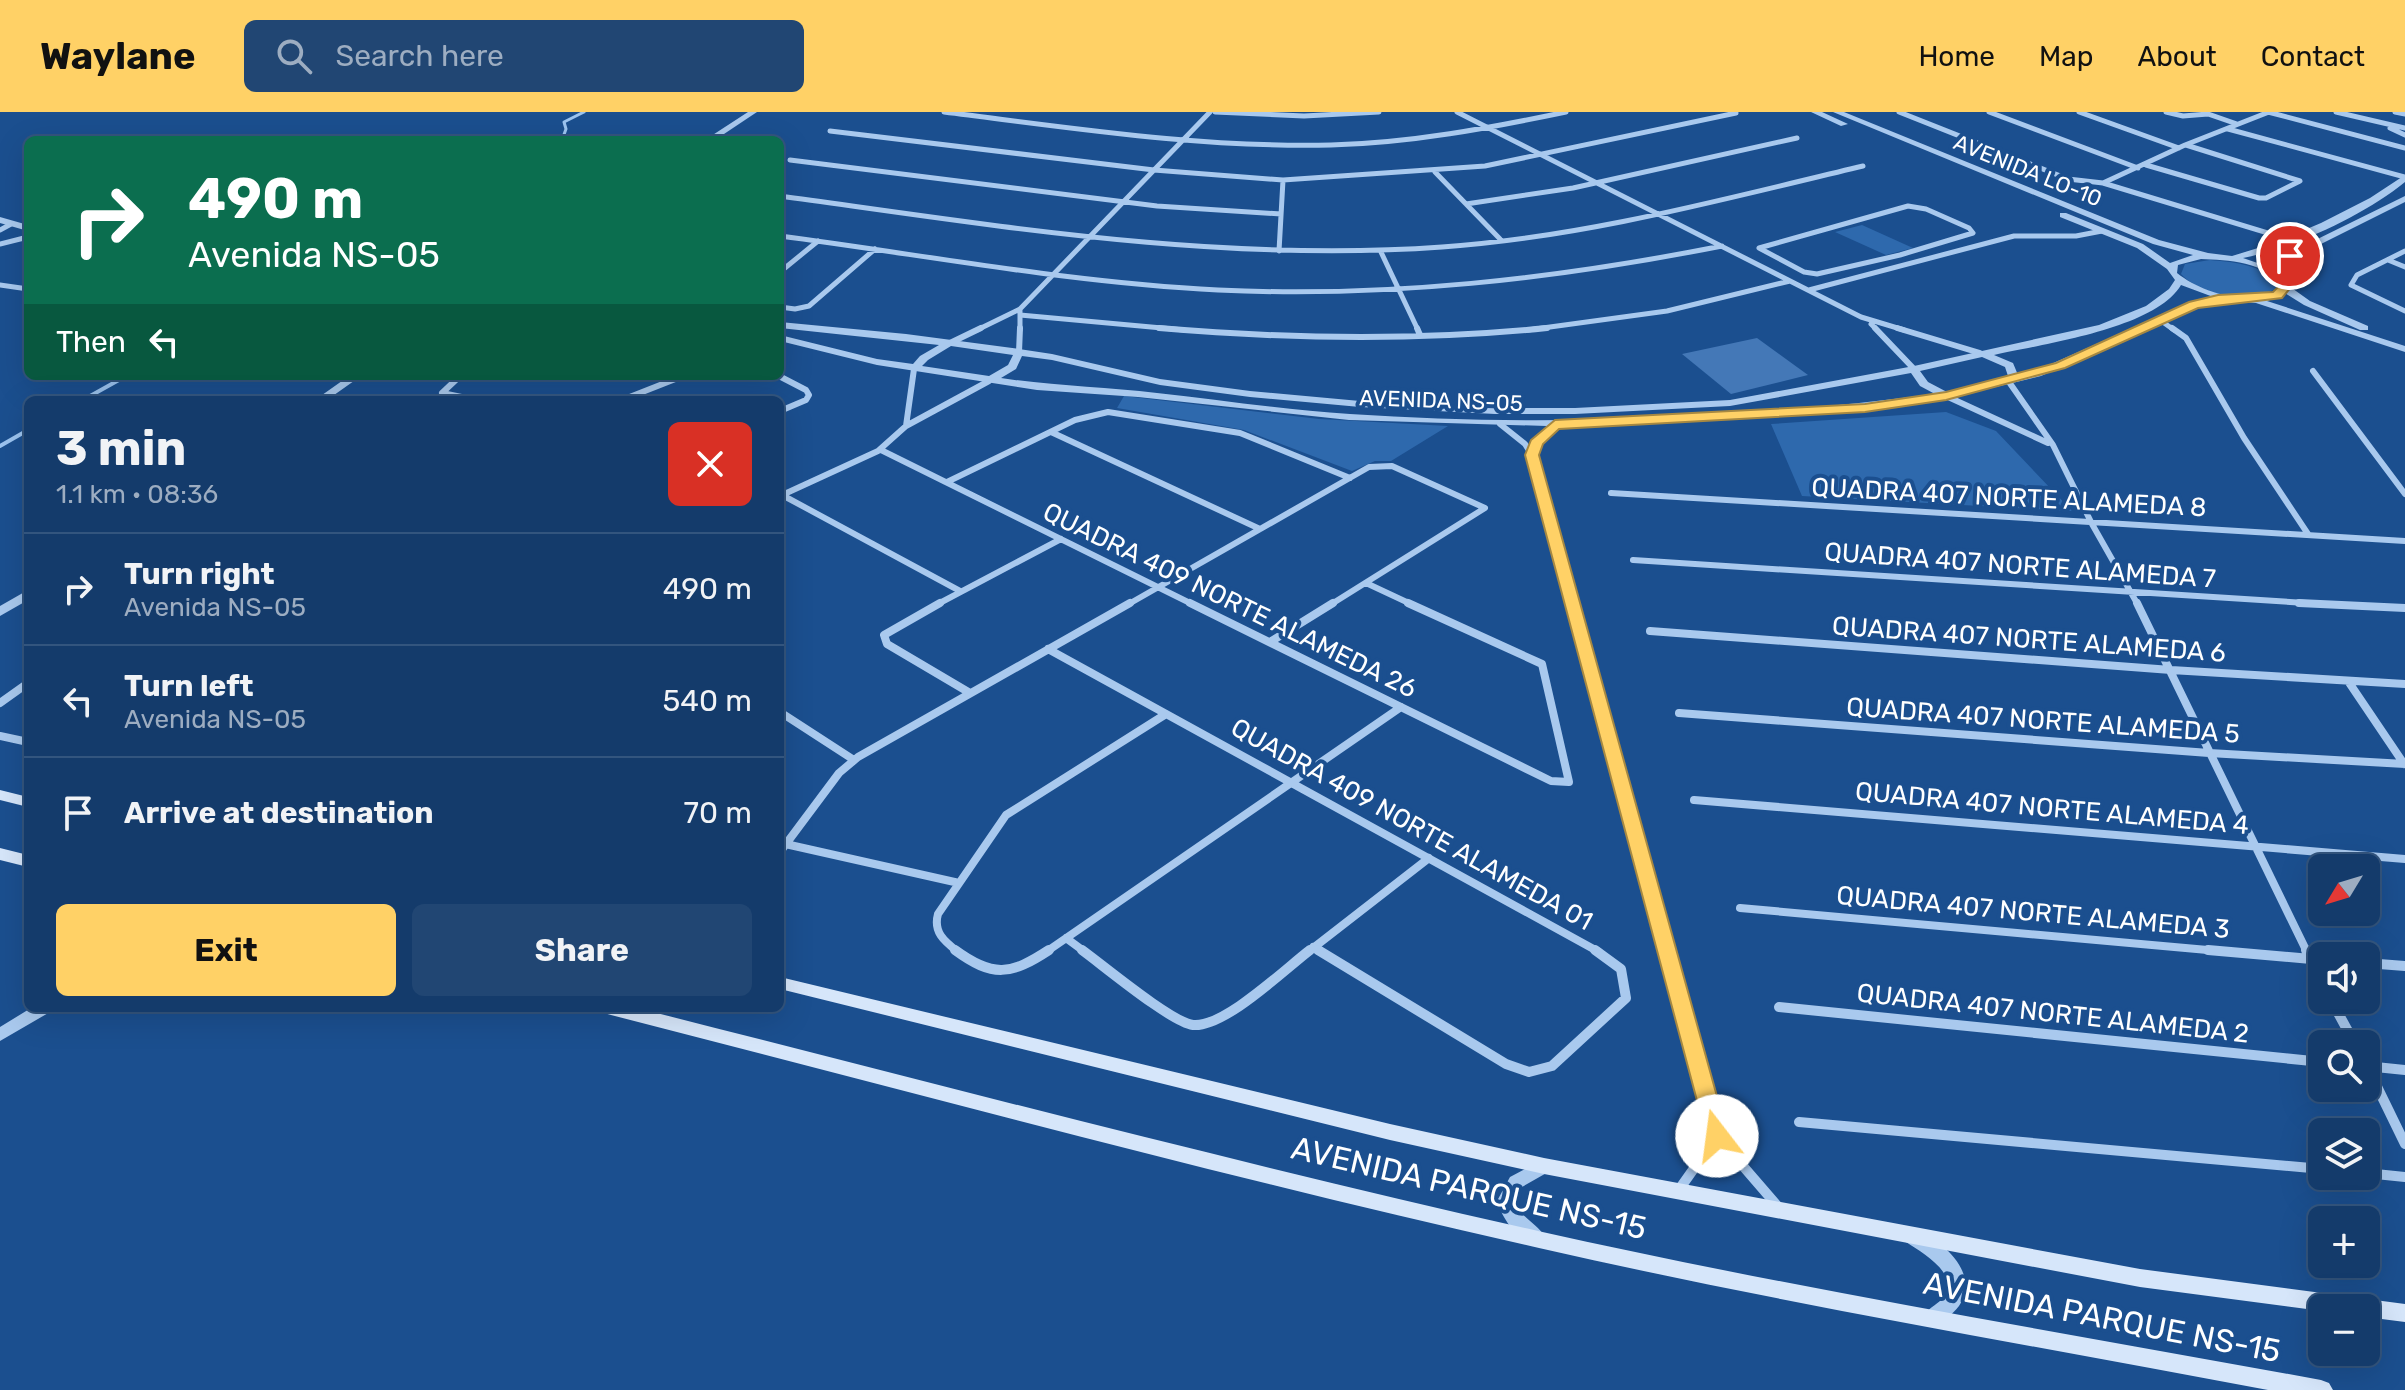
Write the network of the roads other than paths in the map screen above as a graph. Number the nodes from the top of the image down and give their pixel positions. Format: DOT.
graph roads {
  1 [pos="753,112"];
  2 [pos="944,112"];
  3 [pos="1212,112"];
  4 [pos="1379,112"];
  5 [pos="1457,112"];
  6 [pos="1566,112"];
  7 [pos="1815,112"];
  8 [pos="1837,112"];
  9 [pos="1899,112"];
  10 [pos="1989,112"];
  11 [pos="2079,112"];
  12 [pos="2166,112"];
  13 [pos="2256,112"];
  14 [pos="2336,112"];
  15 [pos="2395,112"];
  16 [pos="1736,113"];
  17 [pos="2267,113"];
  18 [pos="2405,114"];
  19 [pos="2378,123"];
  20 [pos="2238,124"];
  21 [pos="1489,128"];
  22 [pos="2405,128"];
  23 [pos="2227,129"];
  24 [pos="830,131"];
  25 [pos="2405,135"];
  26 [pos="715,136"];
  27 [pos="1797,138"];
  28 [pos="1183,140"];
  29 [pos="2182,146"];
  30 [pos="2405,148"];
  31 [pos="1542,155"];
  32 [pos="790,160"];
  33 [pos="2146,165"];
  34 [pos="1863,166"];
  35 [pos="2139,168"];
  36 [pos="1154,170"];
  37 [pos="1435,172"];
  38 [pos="2405,178"];
  39 [pos="1283,180"];
  40 [pos="1598,183"];
  41 [pos="2103,183"];
  42 [pos="784,197"];
  43 [pos="2405,199"];
  44 [pos="1123,202"];
  45 [pos="1466,204"];
  46 [pos="1281,214"];
  47 [pos="1658,214"];
  48 [pos="0,220"];
  49 [pos="11,224"];
  50 [pos="24,227"];
  51 [pos="0,230"];
  52 [pos="2102,231"];
  53 [pos="1090,236"];
  54 [pos="784,237"];
  55 [pos="24,238"];
  56 [pos="1500,239"];
  57 [pos="2291,240"];
  58 [pos="818,241"];
  59 [pos="0,244"];
  60 [pos="1722,246"];
  61 [pos="875,249"];
  62 [pos="1380,250"];
  63 [pos="1279,251"];
  64 [pos="2405,251"];
  65 [pos="1900,255"];
  66 [pos="2207,256"];
  67 [pos="2227,258"];
  68 [pos="2388,260"];
  69 [pos="1915,261"];
  70 [pos="2405,267"];
  71 [pos="2171,268"];
  72 [pos="784,269"];
  73 [pos="1054,273"];
  74 [pos="2276,274"];
  75 [pos="1790,281"];
  76 [pos="2179,281"];
  77 [pos="0,285"];
  78 [pos="24,288"];
  79 [pos="2285,288"];
  80 [pos="1808,290"];
  81 [pos="1401,291"];
  82 [pos="2231,298"];
  83 [pos="2248,299"];
  84 [pos="784,308"];
  85 [pos="2405,311"];
  86 [pos="1020,312"];
  87 [pos="1861,317"];
  88 [pos="2160,320"];
  89 [pos="784,325"];
  90 [pos="1420,335"];
  91 [pos="784,339"];
  92 [pos="950,343"];
  93 [pos="2405,347"];
  94 [pos="1019,352"];
  95 [pos="1980,353"];
  96 [pos="914,369"];
  97 [pos="1914,369"];
  98 [pos="2313,371"];
  99 [pos="784,379"];
  100 [pos="350,380"];
  101 [pos="456,380"];
  102 [pos="673,380"];
  103 [pos="989,381"];
  104 [pos="2009,382"];
  105 [pos="326,396"];
  106 [pos="456,396"];
  107 [pos="632,396"];
  108 [pos="1946,396"];
  109 [pos="784,409"];
  110 [pos="1500,424"];
  111 [pos="1555,425"];
  112 [pos="906,426"];
  113 [pos="1051,432"];
  114 [pos="2053,445"];
  115 [pos="881,450"];
  116 [pos="1532,455"];
  117 [pos="1350,478"];
  118 [pos="947,482"];
  119 [pos="1611,493"];
  120 [pos="784,494"];
  121 [pos="2405,494"];
  122 [pos="784,497"];
  123 [pos="2092,524"];
  124 [pos="1260,529"];
  125 [pos="2308,534"];
  126 [pos="1061,539"];
  127 [pos="2405,541"];
  128 [pos="1633,560"];
  129 [pos="1366,583"];
  130 [pos="1158,587"];
  131 [pos="960,591"];
  132 [pos="2133,594"];
  133 [pos="24,596"];
  134 [pos="13,603"];
  135 [pos="2405,608"];
  136 [pos="0,612"];
  137 [pos="0,619"];
  138 [pos="1650,631"];
  139 [pos="1270,642"];
  140 [pos="1048,649"];
  141 [pos="2171,670"];
  142 [pos="2348,681"];
  143 [pos="2405,684"];
  144 [pos="24,686"];
  145 [pos="970,693"];
  146 [pos="0,703"];
  147 [pos="1401,707"];
  148 [pos="1679,713"];
  149 [pos="1166,714"];
  150 [pos="784,715"];
  151 [pos="0,736"];
  152 [pos="24,741"];
  153 [pos="2209,753"];
  154 [pos="854,760"];
  155 [pos="2404,764"];
  156 [pos="1291,783"];
  157 [pos="0,795"];
  158 [pos="1694,800"];
  159 [pos="24,801"];
  160 [pos="784,843"];
  161 [pos="784,846"];
  162 [pos="2253,847"];
  163 [pos="0,854"];
  164 [pos="1429,858"];
  165 [pos="2405,859"];
  166 [pos="24,860"];
  167 [pos="959,883"];
  168 [pos="1740,908"];
  169 [pos="1066,938"];
  170 [pos="1313,947"];
  171 [pos="2308,958"];
  172 [pos="2308,960"];
  173 [pos="2380,964"];
  174 [pos="2405,966"];
  175 [pos="784,984"];
  176 [pos="1779,1007"];
  177 [pos="37,1012"];
  178 [pos="627,1012"];
  179 [pos="0,1035"];
  180 [pos="2308,1061"];
  181 [pos="2380,1067"];
  182 [pos="2405,1070"];
  183 [pos="2380,1094"];
  184 [pos="1799,1122"];
  185 [pos="1717,1136"];
  186 [pos="2405,1144"];
  187 [pos="1544,1166"];
  188 [pos="2308,1168"];
  189 [pos="2380,1174"];
  190 [pos="2405,1177"];
  191 [pos="1676,1193"];
  192 [pos="1784,1214"];
  193 [pos="1913,1237"];
  194 [pos="1541,1240"];
  195 [pos="2308,1300"];
  196 [pos="2380,1310"];
  197 [pos="2405,1313"];
  198 [pos="1933,1317"];
  199 [pos="2321,1390"];
  1 -- 26 [label="street"];
  2 -- 28 [label="street"];
  3 -- 4 [label="street"];
  3 -- 28 [label="street"];
  5 -- 21 [label="street"];
  6 -- 21 [label="street"];
  7 -- 52 [label="street, AVENIDA LO-10"];
  8 -- 66 [label="street, AVENIDA LO-10"];
  9 -- 41 [label="street"];
  10 -- 35 [label="street"];
  11 -- 29 [label="street"];
  12 -- 20 [label="street"];
  13 -- 17 [label="street"];
  14 -- 19 [label="street"];
  15 -- 18 [label="street"];
  16 -- 31 [label="street"];
  17 -- 20 [label="street"];
  17 -- 30 [label="street"];
  19 -- 22 [label="street"];
  19 -- 25 [label="street"];
  20 -- 23 [label="street"];
  21 -- 28 [label="street"];
  21 -- 31 [label="street"];
  23 -- 29 [label="street"];
  23 -- 38 [label="street"];
  24 -- 36 [label="street"];
  27 -- 40 [label="street"];
  28 -- 36 [label="street"];
  29 -- 33 [label="street"];
  29 -- 33 [label="street"];
  31 -- 37 [label="street"];
  31 -- 40 [label="street"];
  32 -- 44 [label="street"];
  33 -- 35 [label="street"];
  34 -- 47 [label="street"];
  35 -- 41 [label="street"];
  36 -- 39 [label="street"];
  36 -- 44 [label="street"];
  37 -- 39 [label="street"];
  37 -- 45 [label="street"];
  38 -- 57 [label="street"];
  39 -- 46 [label="street"];
  40 -- 45 [label="street"];
  40 -- 47 [label="street"];
  41 -- 57 [label="street"];
  42 -- 53 [label="street"];
  43 -- 74 [label="street"];
  44 -- 46 [label="street"];
  44 -- 53 [label="street"];
  45 -- 56 [label="street"];
  46 -- 63 [label="street"];
  47 -- 56 [label="street"];
  47 -- 60 [label="street"];
  48 -- 49 [label="street"];
  49 -- 50 [label="street"];
  49 -- 51 [label="street"];
  52 -- 69 [label="street"];
  52 -- 71 [label="street, AVENIDA LO-10"];
  53 -- 63 [label="street"];
  53 -- 73 [label="street"];
  54 -- 58 [label="street"];
  55 -- 59 [label="street"];
  56 -- 62 [label="street"];
  57 -- 67 [label="street"];
  58 -- 61 [label="street"];
  58 -- 72 [label="street"];
  60 -- 75 [label="street"];
  60 -- 81 [label="street"];
  61 -- 73 [label="street"];
  61 -- 84 [label="street"];
  62 -- 63 [label="street"];
  62 -- 81 [label="street"];
  64 -- 68 [label="street"];
  65 -- 65 [label="street"];
  65 -- 69 [label="street"];
  66 -- 67 [label="street"];
  66 -- 71 [label="street"];
  67 -- 74 [label="street"];
  68 -- 70 [label="street"];
  68 -- 85 [label="street"];
  69 -- 80 [label="street"];
  71 -- 76 [label="street"];
  73 -- 81 [label="street"];
  73 -- 86 [label="street"];
  74 -- 79 [label="street"];
  75 -- 80 [label="street"];
  75 -- 90 [label="street"];
  76 -- 82 [label="street, AVENIDA NS-05"];
  76 -- 95 [label="street, AVENIDA NS-05"];
  77 -- 78 [label="street"];
  79 -- 83 [label="street, AVENIDA NS-05"];
  79 -- 93 [label="street"];
  80 -- 87 [label="street"];
  81 -- 90 [label="street"];
  82 -- 83 [label="street, AVENIDA NS-05"];
  82 -- 88 [label="street, AVENIDA NS-05"];
  83 -- 93 [label="street"];
  86 -- 90 [label="street"];
  86 -- 92 [label="street"];
  86 -- 94 [label="street"];
  87 -- 95 [label="street"];
  87 -- 97 [label="street"];
  88 -- 104 [label="street, AVENIDA NS-05"];
  88 -- 125 [label="street"];
  89 -- 92 [label="street, AVENIDA NS-05"];
  91 -- 96 [label="street, AVENIDA NS-05"];
  92 -- 94 [label="street, AVENIDA NS-05"];
  92 -- 96 [label="street"];
  94 -- 97 [label="street, AVENIDA NS-05"];
  94 -- 103 [label="street"];
  95 -- 97 [label="street, AVENIDA NS-05"];
  95 -- 104 [label="street"];
  96 -- 103 [label="street, AVENIDA NS-05"];
  96 -- 112 [label="street"];
  97 -- 108 [label="street"];
  98 -- 121 [label="street"];
  99 -- 109 [label="street"];
  100 -- 105 [label="street"];
  101 -- 106 [label="street"];
  102 -- 107 [label="street"];
  103 -- 110 [label="street, AVENIDA NS-05"];
  103 -- 112 [label="street"];
  104 -- 108 [label="street, AVENIDA NS-05"];
  104 -- 114 [label="street"];
  108 -- 111 [label="street, AVENIDA NS-05"];
  108 -- 114 [label="street"];
  110 -- 111 [label="street, AVENIDA NS-05"];
  110 -- 116 [label="street"];
  111 -- 116 [label="street"];
  112 -- 115 [label="street"];
  113 -- 117 [label="street"];
  113 -- 118 [label="street"];
  113 -- 124 [label="street"];
  114 -- 123 [label="street"];
  115 -- 118 [label="street, QUADRA 409 NORTE ALAMEDA 26"];
  115 -- 120 [label="street"];
  116 -- 185 [label="street"];
  117 -- 124 [label="street"];
  117 -- 129 [label="street"];
  118 -- 126 [label="street, QUADRA 409 NORTE ALAMEDA 26"];
  119 -- 123 [label="street, QUADRA 407 NORTE ALAMEDA 8"];
  122 -- 131 [label="street"];
  123 -- 125 [label="street, QUADRA 407 NORTE ALAMEDA 8"];
  123 -- 132 [label="street"];
  124 -- 130 [label="street"];
  125 -- 127 [label="street, QUADRA 407 NORTE ALAMEDA 8"];
  126 -- 130 [label="street, QUADRA 409 NORTE ALAMEDA 26"];
  126 -- 131 [label="street"];
  128 -- 132 [label="street, QUADRA 407 NORTE ALAMEDA 7"];
  129 -- 139 [label="street"];
  129 -- 147 [label="street, QUADRA 409 NORTE ALAMEDA 26"];
  130 -- 139 [label="street, QUADRA 409 NORTE ALAMEDA 26"];
  130 -- 140 [label="street"];
  131 -- 145 [label="street"];
  132 -- 135 [label="street, QUADRA 407 NORTE ALAMEDA 7"];
  132 -- 141 [label="street"];
  133 -- 134 [label="street"];
  134 -- 136 [label="street"];
  134 -- 137 [label="street"];
  138 -- 141 [label="street, QUADRA 407 NORTE ALAMEDA 6"];
  139 -- 147 [label="street, QUADRA 409 NORTE ALAMEDA 26"];
  140 -- 145 [label="street"];
  140 -- 149 [label="street, QUADRA 409 NORTE ALAMEDA 01"];
  141 -- 142 [label="street, QUADRA 407 NORTE ALAMEDA 6"];
  141 -- 153 [label="street"];
  142 -- 143 [label="street, QUADRA 407 NORTE ALAMEDA 6"];
  142 -- 155 [label="street"];
  144 -- 146 [label="street"];
  145 -- 154 [label="street"];
  147 -- 156 [label="street"];
  148 -- 153 [label="street, QUADRA 407 NORTE ALAMEDA 5"];
  149 -- 156 [label="street, QUADRA 409 NORTE ALAMEDA 01"];
  149 -- 167 [label="street"];
  150 -- 154 [label="street"];
  151 -- 152 [label="street"];
  153 -- 155 [label="street, QUADRA 407 NORTE ALAMEDA 5"];
  153 -- 162 [label="street"];
  154 -- 160 [label="street"];
  156 -- 164 [label="street, QUADRA 409 NORTE ALAMEDA 01"];
  156 -- 169 [label="street"];
  157 -- 159 [label="main road"];
  158 -- 162 [label="street, QUADRA 407 NORTE ALAMEDA 4"];
  161 -- 167 [label="street"];
  162 -- 165 [label="street, QUADRA 407 NORTE ALAMEDA 4"];
  162 -- 171 [label="street"];
  163 -- 166 [label="main road"];
  164 -- 170 [label="street"];
  164 -- 170 [label="street, QUADRA 409 NORTE ALAMEDA 01"];
  167 -- 169 [label="street"];
  168 -- 172 [label="street, QUADRA 407 NORTE ALAMEDA 3"];
  169 -- 170 [label="street"];
  173 -- 174 [label="street"];
  175 -- 187 [label="main road, AVENIDA PARQUE NS-15"];
  176 -- 180 [label="street, QUADRA 407 NORTE ALAMEDA 2"];
  177 -- 179 [label="street"];
  178 -- 194 [label="main road, AVENIDA PARQUE NS-15"];
  181 -- 182 [label="street"];
  183 -- 186 [label="street"];
  184 -- 188 [label="street"];
  185 -- 191 [label="street"];
  185 -- 192 [label="street"];
  187 -- 191 [label="main road, AVENIDA PARQUE NS-15"];
  187 -- 194 [label="street"];
  189 -- 190 [label="street"];
  191 -- 192 [label="main road, AVENIDA PARQUE NS-15"];
  192 -- 193 [label="main road, AVENIDA PARQUE NS-15"];
  193 -- 195 [label="main road, AVENIDA PARQUE NS-15"];
  193 -- 198 [label="street"];
  194 -- 198 [label="main road, AVENIDA PARQUE NS-15"];
  196 -- 197 [label="main road, AVENIDA PARQUE NS-15"];
  198 -- 199 [label="main road, AVENIDA PARQUE NS-15"];
}
